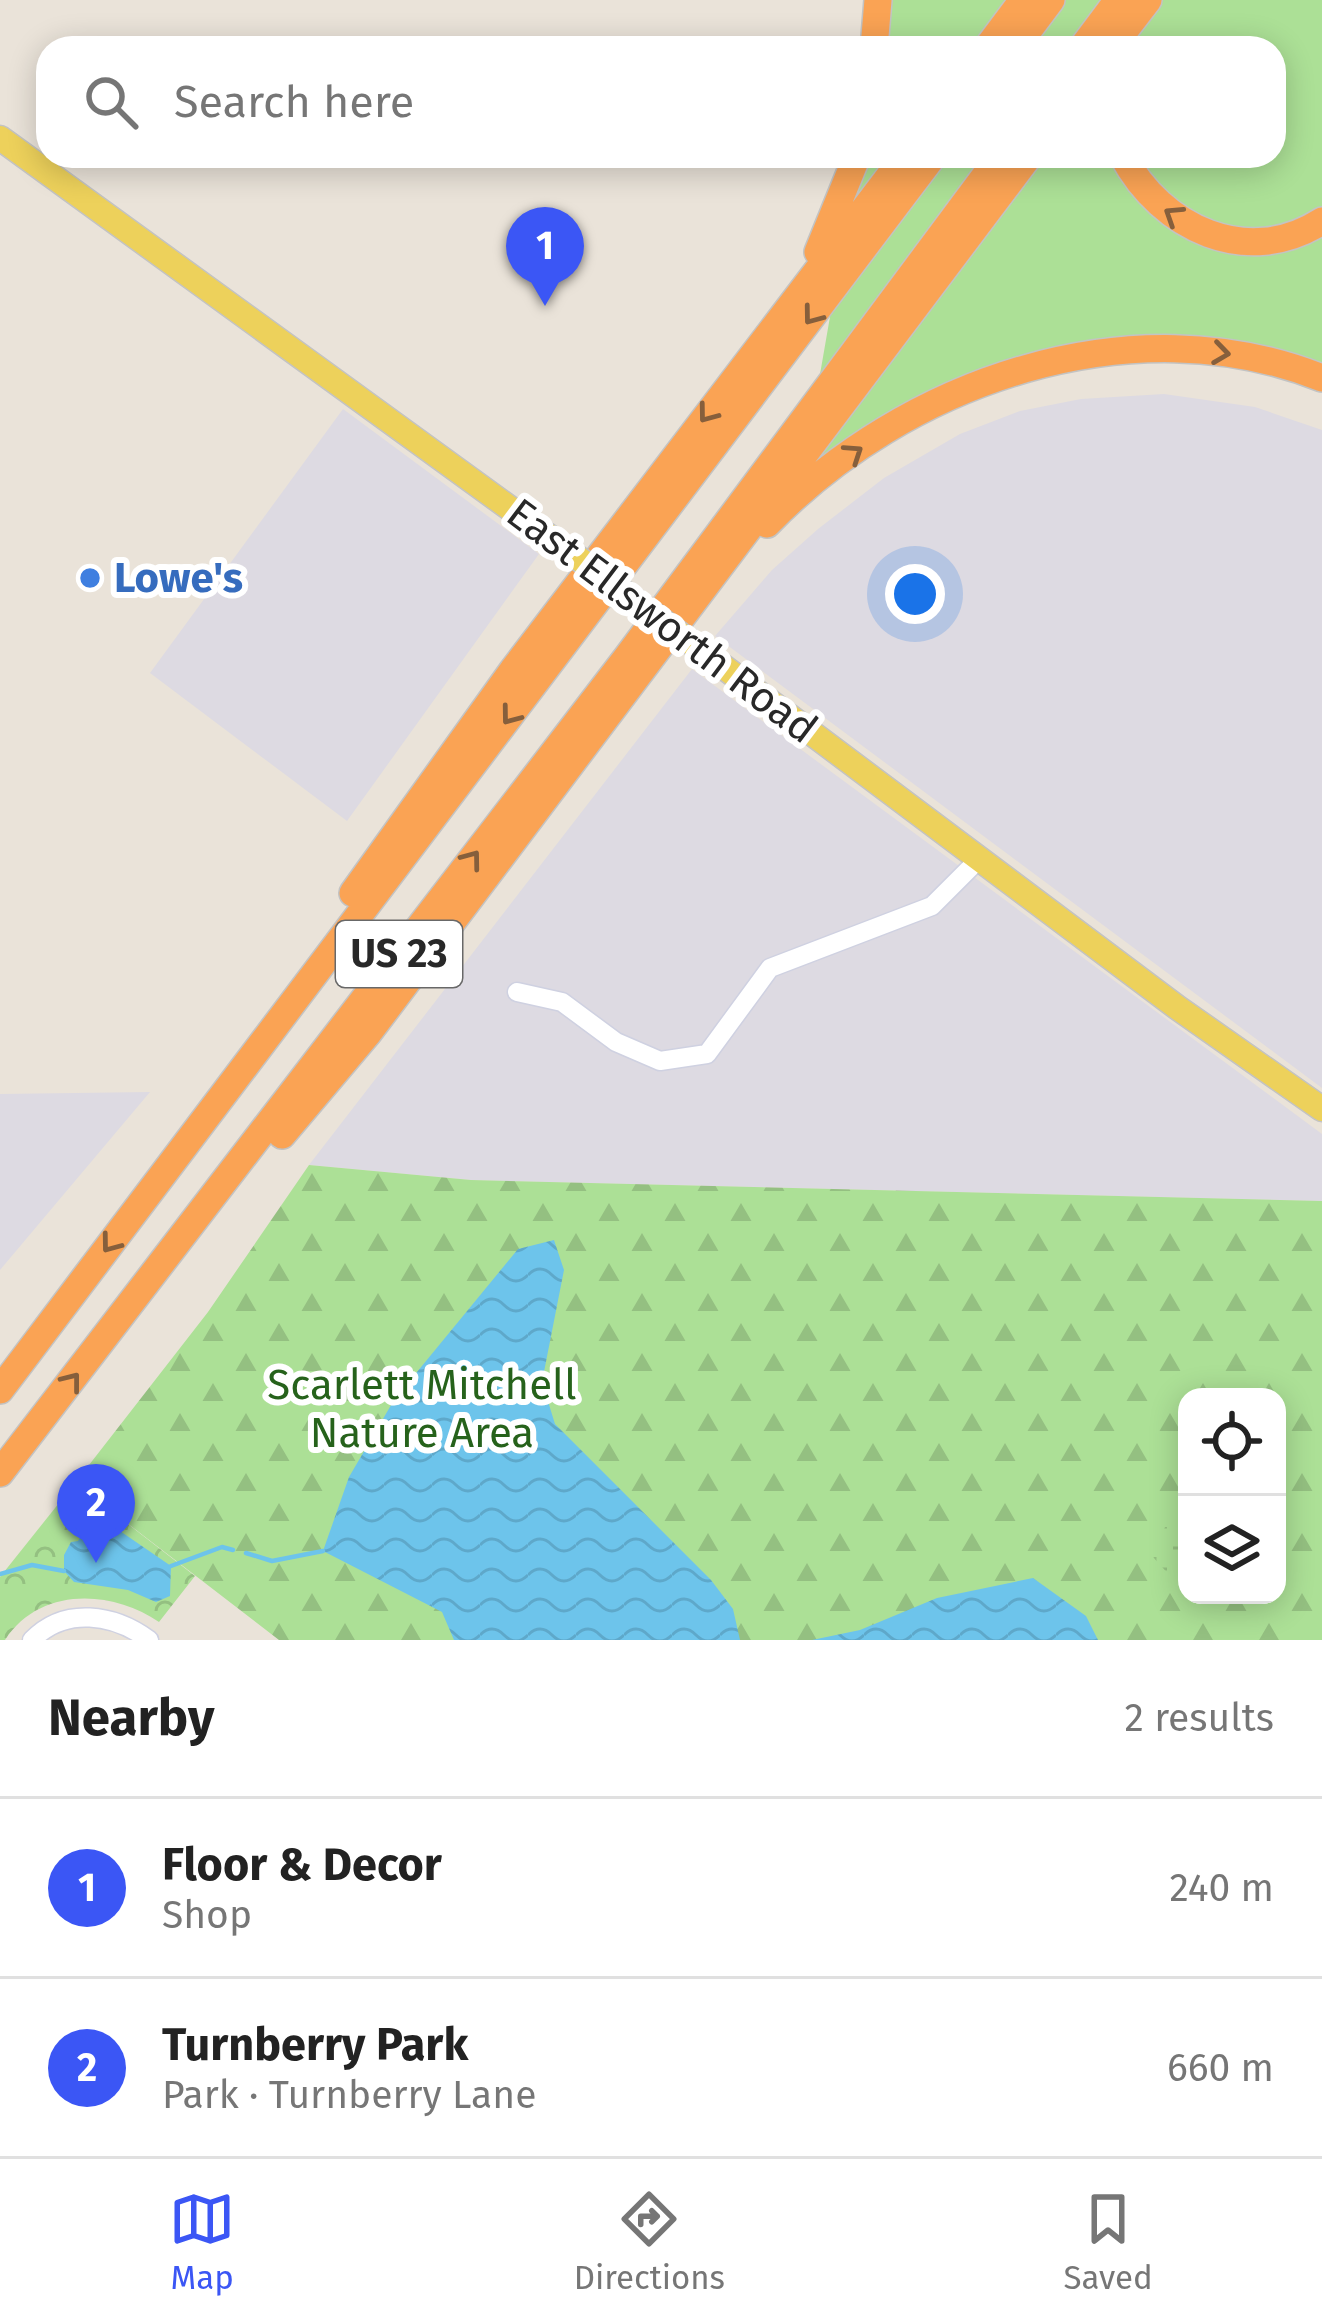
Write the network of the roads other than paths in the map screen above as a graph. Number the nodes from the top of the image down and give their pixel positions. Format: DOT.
graph roads {
  1 [pos="878,0"];
  2 [pos="1023,0"];
  3 [pos="1052,0"];
  4 [pos="1118,0"];
  5 [pos="1149,0"];
  6 [pos="875,36"];
  7 [pos="996,36"];
  8 [pos="1024,36"];
  9 [pos="1091,36"];
  10 [pos="1121,36"];
  11 [pos="1131,36"];
  12 [pos="0,138"];
  13 [pos="36,164"];
  14 [pos="41,168"];
  15 [pos="852,168"];
  16 [pos="896,168"];
  17 [pos="924,168"];
  18 [pos="991,168"];
  19 [pos="1019,168"];
  20 [pos="1131,168"];
  21 [pos="1322,220"];
  22 [pos="778,321"];
  23 [pos="1322,378"];
  24 [pos="705,587"];
  25 [pos="980,859"];
  26 [pos="517,992"];
  27 [pos="1322,1108"];
  28 [pos="181,1150"];
  29 [pos="172,1252"];
  30 [pos="0,1390"];
  31 [pos="0,1473"];
  32 [pos="32,1640"];
  33 [pos="149,1640"];
  1 -- 6 [label="highway"];
  2 -- 7 [label="highway"];
  3 -- 8 [label="highway"];
  4 -- 9 [label="highway"];
  5 -- 10 [label="highway"];
  5 -- 11 [label="highway"];
  12 -- 13 [label="main road, East Ellsworth Road, bridge"];
  14 -- 25 [label="main road, East Ellsworth Road, bridge"];
  15 -- 22 [label="highway"];
  16 -- 22 [label="highway"];
  17 -- 28 [label="highway, US 23, one-way"];
  29 -- 18 [label="highway, US 23, one-way"];
  19 -- 24 [label="highway"];
  21 -- 20 [label="highway, one-way"];
  22 -- 28 [label="highway, one-way"];
  24 -- 23 [label="highway, one-way"];
  24 -- 29 [label="highway"];
  25 -- 26 [label="street"];
  25 -- 27 [label="main road, East Ellsworth Road"];
  28 -- 30 [label="highway, US 23, one-way"];
  31 -- 29 [label="highway, US 23, one-way"];
  32 -- 33 [label="street"];
}
